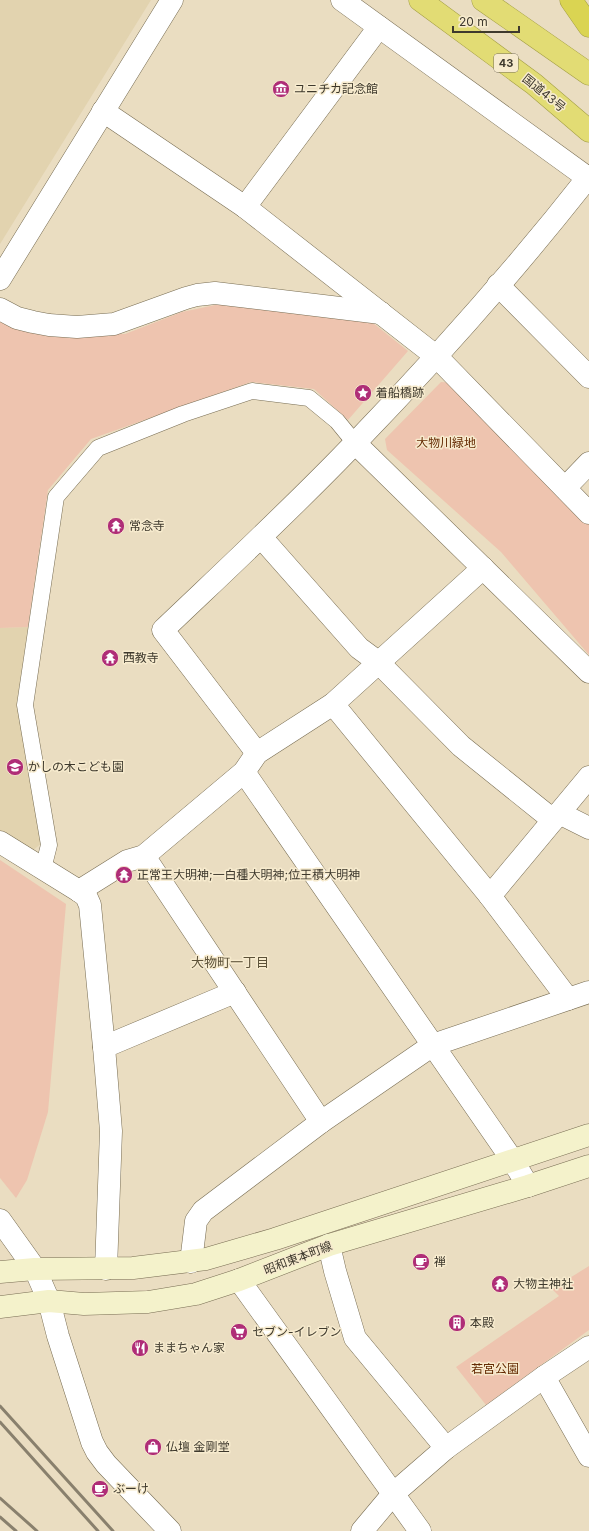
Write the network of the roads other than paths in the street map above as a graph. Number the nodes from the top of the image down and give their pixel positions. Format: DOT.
graph roads {
  1 [pos="172,0"];
  2 [pos="342,0"];
  3 [pos="420,0"];
  4 [pos="483,0"];
  5 [pos="570,0"];
  6 [pos="589,26"];
  7 [pos="380,27"];
  8 [pos="589,74"];
  9 [pos="103,111"];
  10 [pos="589,131"];
  11 [pos="588,177"];
  12 [pos="245,207"];
  13 [pos="0,279"];
  14 [pos="498,285"];
  15 [pos="0,309"];
  16 [pos="381,313"];
  17 [pos="437,357"];
  18 [pos="589,377"];
  19 [pos="355,443"];
  20 [pos="589,463"];
  21 [pos="565,488"];
  22 [pos="589,513"];
  23 [pos="261,537"];
  24 [pos="482,568"];
  25 [pos="378,662"];
  26 [pos="589,672"];
  27 [pos="333,704"];
  28 [pos="257,753"];
  29 [pos="244,772"];
  30 [pos="589,777"];
  31 [pos="556,816"];
  32 [pos="589,828"];
  33 [pos="0,842"];
  34 [pos="144,856"];
  35 [pos="43,869"];
  36 [pos="79,891"];
  37 [pos="490,896"];
  38 [pos="235,992"];
  39 [pos="589,992"];
  40 [pos="568,999"];
  41 [pos="433,1045"];
  42 [pos="104,1047"];
  43 [pos="321,1122"];
  44 [pos="589,1135"];
  45 [pos="513,1161"];
  46 [pos="589,1166"];
  47 [pos="528,1186"];
  48 [pos="0,1220"];
  49 [pos="329,1245"];
  50 [pos="191,1262"];
  51 [pos="35,1269"];
  52 [pos="106,1269"];
  53 [pos="0,1272"];
  54 [pos="239,1280"];
  55 [pos="49,1301"];
  56 [pos="0,1307"];
  57 [pos="589,1347"];
  58 [pos="544,1377"];
  59 [pos="446,1448"];
  60 [pos="589,1456"];
  61 [pos="393,1494"];
  62 [pos="170,1531"];
  63 [pos="362,1531"];
  64 [pos="420,1531"];
  1 -- 9 [label="street"];
  2 -- 7 [label="street"];
  3 -- 10 [label="highway, 国道43号 / 43"];
  4 -- 8 [label="highway"];
  5 -- 6 [label="highway"];
  7 -- 11 [label="street"];
  7 -- 12 [label="street"];
  9 -- 12 [label="street"];
  9 -- 13 [label="street"];
  11 -- 14 [label="street"];
  12 -- 16 [label="street"];
  14 -- 17 [label="street"];
  14 -- 18 [label="street"];
  15 -- 16 [label="street"];
  16 -- 17 [label="street"];
  17 -- 19 [label="street"];
  17 -- 21 [label="street"];
  19 -- 23 [label="street"];
  19 -- 24 [label="street"];
  19 -- 35 [label="street"];
  20 -- 21 [label="street"];
  21 -- 22 [label="street"];
  23 -- 25 [label="street"];
  23 -- 28 [label="street"];
  24 -- 25 [label="street"];
  24 -- 26 [label="street"];
  25 -- 27 [label="street"];
  25 -- 31 [label="street"];
  27 -- 28 [label="street"];
  27 -- 37 [label="street"];
  28 -- 29 [label="street"];
  29 -- 34 [label="street"];
  29 -- 41 [label="street"];
  30 -- 31 [label="street"];
  31 -- 32 [label="street"];
  31 -- 37 [label="street"];
  33 -- 35 [label="street"];
  34 -- 36 [label="street"];
  34 -- 38 [label="street"];
  35 -- 36 [label="street"];
  36 -- 42 [label="street"];
  37 -- 40 [label="street"];
  38 -- 42 [label="street"];
  38 -- 43 [label="street"];
  39 -- 40 [label="street"];
  40 -- 41 [label="street"];
  41 -- 43 [label="street"];
  41 -- 45 [label="street"];
  42 -- 52 [label="street"];
  43 -- 50 [label="street"];
  44 -- 45 [label="main road, 昭和東本町線"];
  45 -- 47 [label="street"];
  45 -- 50 [label="main road, 昭和東本町線"];
  46 -- 47 [label="main road, 昭和東本町線"];
  47 -- 49 [label="main road, 昭和東本町線"];
  48 -- 51 [label="street"];
  49 -- 54 [label="main road, 昭和東本町線"];
  49 -- 59 [label="street"];
  50 -- 52 [label="main road, 昭和東本町線"];
  51 -- 52 [label="main road, 昭和東本町線"];
  51 -- 53 [label="main road, 昭和東本町線"];
  51 -- 55 [label="street"];
  54 -- 55 [label="main road, 昭和東本町線"];
  54 -- 61 [label="street"];
  55 -- 56 [label="main road, 昭和東本町線"];
  55 -- 62 [label="street"];
  57 -- 58 [label="street"];
  58 -- 59 [label="street"];
  58 -- 60 [label="street"];
  59 -- 61 [label="street"];
  61 -- 63 [label="street"];
  61 -- 64 [label="street"];
}
